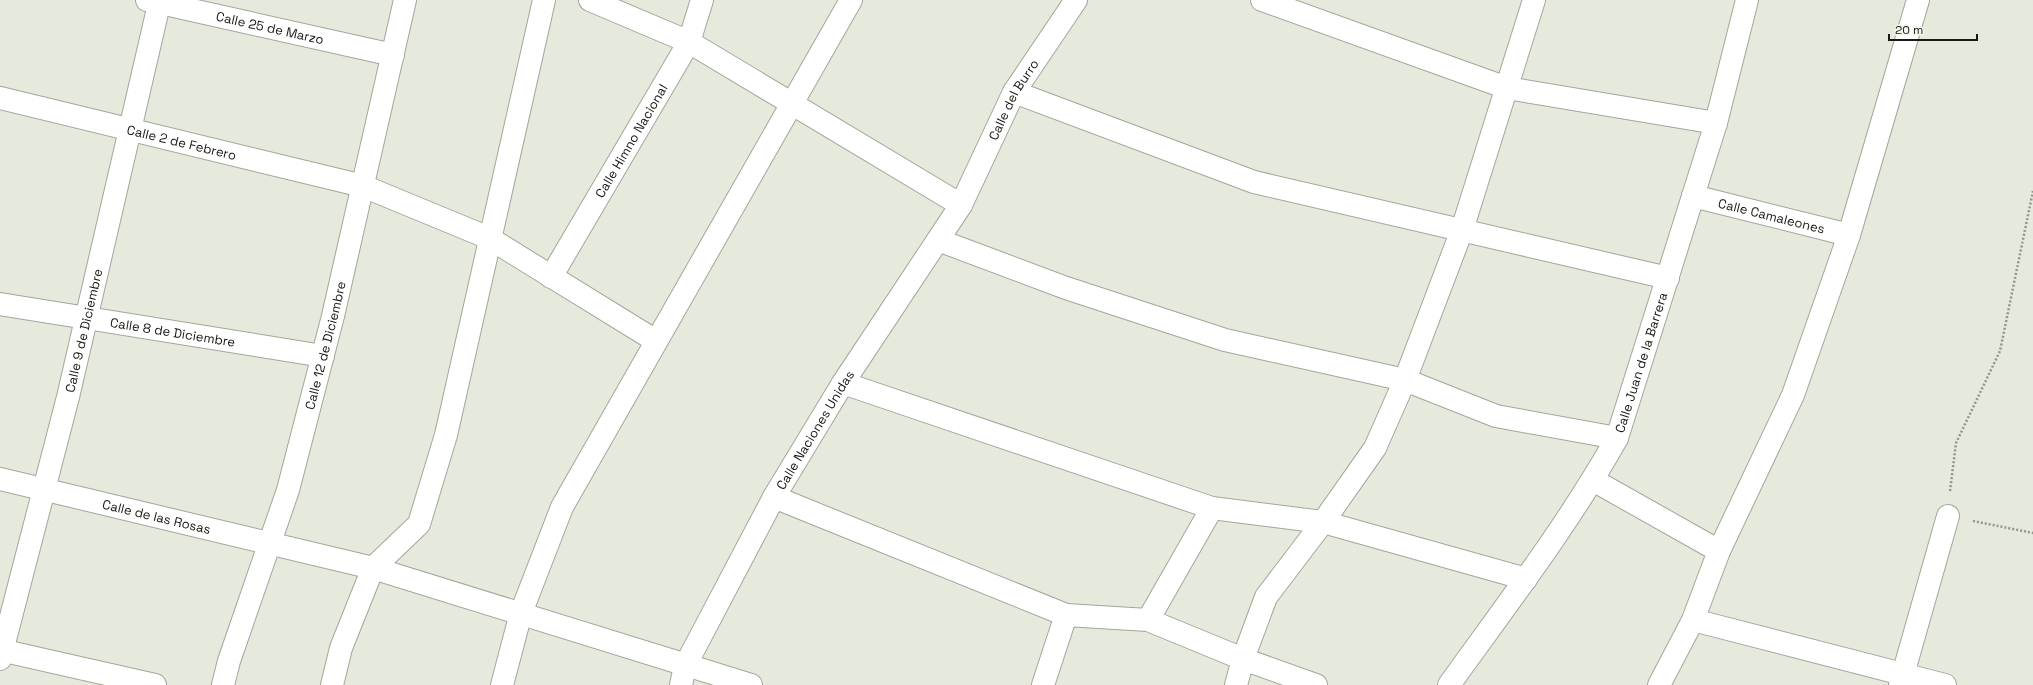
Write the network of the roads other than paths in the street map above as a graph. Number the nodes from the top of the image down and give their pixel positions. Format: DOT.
graph roads {
  1 [pos="405,0"];
  2 [pos="544,0"];
  3 [pos="590,0"];
  4 [pos="702,0"];
  5 [pos="851,0"];
  6 [pos="1076,0"];
  7 [pos="1262,0"];
  8 [pos="1534,0"];
  9 [pos="1747,0"];
  10 [pos="1918,0"];
  11 [pos="155,1"];
  12 [pos="688,42"];
  13 [pos="393,55"];
  14 [pos="1507,88"];
  15 [pos="1014,92"];
  16 [pos="0,98"];
  17 [pos="791,103"];
  18 [pos="1716,123"];
  19 [pos="130,129"];
  20 [pos="363,186"];
  21 [pos="1693,196"];
  22 [pos="961,205"];
  23 [pos="1462,230"];
  24 [pos="1849,235"];
  25 [pos="489,238"];
  26 [pos="938,240"];
  27 [pos="551,277"];
  28 [pos="1668,278"];
  29 [pos="0,304"];
  30 [pos="86,318"];
  31 [pos="656,342"];
  32 [pos="323,356"];
  33 [pos="1405,380"];
  34 [pos="843,383"];
  35 [pos="1617,438"];
  36 [pos="0,479"];
  37 [pos="1593,480"];
  38 [pos="44,490"];
  39 [pos="774,497"];
  40 [pos="1212,508"];
  41 [pos="1948,516"];
  42 [pos="1323,522"];
  43 [pos="270,543"];
  44 [pos="1719,551"];
  45 [pos="373,568"];
  46 [pos="1526,579"];
  47 [pos="521,613"];
  48 [pos="1066,615"];
  49 [pos="1148,620"];
  50 [pos="1693,620"];
  51 [pos="1,653"];
  52 [pos="1243,659"];
  53 [pos="683,675"];
  54 [pos="1901,680"];
  55 [pos="154,685"];
  56 [pos="223,685"];
  57 [pos="332,685"];
  58 [pos="502,685"];
  59 [pos="751,685"];
  60 [pos="1043,685"];
  61 [pos="1236,685"];
  62 [pos="1316,685"];
  63 [pos="1449,685"];
  64 [pos="1659,685"];
  65 [pos="1944,685"];
  1 -- 13 [label="street, Calle 12 de Diciembre"];
  2 -- 25 [label="street"];
  3 -- 12 [label="street"];
  4 -- 12 [label="street, Calle Himno Nacional"];
  5 -- 17 [label="street"];
  6 -- 15 [label="street, Calle del Burro"];
  7 -- 14 [label="street"];
  8 -- 14 [label="street"];
  9 -- 18 [label="street, Calle Juan de la Barrera"];
  10 -- 24 [label="street"];
  11 -- 13 [label="street, Calle 25 de Marzo"];
  11 -- 19 [label="street, Calle 9 de Diciembre"];
  12 -- 17 [label="street"];
  12 -- 27 [label="street, Calle Himno Nacional"];
  13 -- 20 [label="street, Calle 12 de Diciembre"];
  14 -- 18 [label="street"];
  14 -- 23 [label="street"];
  15 -- 22 [label="street, Calle del Burro"];
  15 -- 23 [label="street"];
  16 -- 19 [label="street, Calle 2 de Febrero"];
  17 -- 22 [label="street"];
  17 -- 31 [label="street"];
  18 -- 21 [label="street, Calle Juan de la Barrera"];
  19 -- 20 [label="street, Calle 2 de Febrero"];
  19 -- 30 [label="street, Calle 9 de Diciembre"];
  20 -- 25 [label="street, Calle 2 de Febrero"];
  20 -- 32 [label="street, Calle 12 de Diciembre"];
  21 -- 24 [label="street, Calle Camaleones"];
  21 -- 28 [label="street, Calle Juan de la Barrera"];
  22 -- 26 [label="street, Calle Naciones Unidas"];
  23 -- 28 [label="street"];
  23 -- 33 [label="street"];
  24 -- 44 [label="street"];
  25 -- 27 [label="street, Calle 2 de Febrero"];
  25 -- 45 [label="street"];
  26 -- 33 [label="street"];
  26 -- 34 [label="street, Calle Naciones Unidas"];
  27 -- 31 [label="street, Calle 2 de Febrero"];
  28 -- 35 [label="street, Calle Juan de la Barrera"];
  29 -- 30 [label="street, Calle 8 de Diciembre"];
  30 -- 32 [label="street, Calle 8 de Diciembre"];
  30 -- 38 [label="street, Calle 9 de Diciembre"];
  31 -- 47 [label="street"];
  32 -- 43 [label="street, Calle 12 de Diciembre"];
  33 -- 35 [label="street"];
  33 -- 42 [label="street"];
  34 -- 39 [label="street, Calle Naciones Unidas"];
  34 -- 40 [label="street"];
  35 -- 37 [label="street, Calle Juan de la Barrera"];
  36 -- 38 [label="street, Calle de las Rosas"];
  37 -- 44 [label="street"];
  37 -- 46 [label="street, Calle Juan de la Barrera"];
  38 -- 43 [label="street, Calle de las Rosas"];
  38 -- 51 [label="street, Calle 9 de Diciembre"];
  39 -- 48 [label="street"];
  39 -- 53 [label="street, Calle Naciones Unidas"];
  40 -- 42 [label="street"];
  40 -- 49 [label="street"];
  41 -- 54 [label="street"];
  42 -- 46 [label="street"];
  42 -- 52 [label="street"];
  43 -- 45 [label="street, Calle de las Rosas"];
  43 -- 56 [label="street, Calle 12 de Diciembre"];
  44 -- 50 [label="street"];
  45 -- 47 [label="street, Calle de las Rosas"];
  45 -- 57 [label="street"];
  46 -- 63 [label="street, Calle Juan de la Barrera"];
  47 -- 53 [label="street, Calle de las Rosas"];
  47 -- 58 [label="street"];
  48 -- 49 [label="street"];
  48 -- 60 [label="street"];
  49 -- 52 [label="street"];
  50 -- 54 [label="street"];
  50 -- 64 [label="street"];
  51 -- 55 [label="street"];
  52 -- 61 [label="street"];
  52 -- 62 [label="street"];
  53 -- 59 [label="street, Calle de las Rosas"];
  54 -- 65 [label="street"];
}
